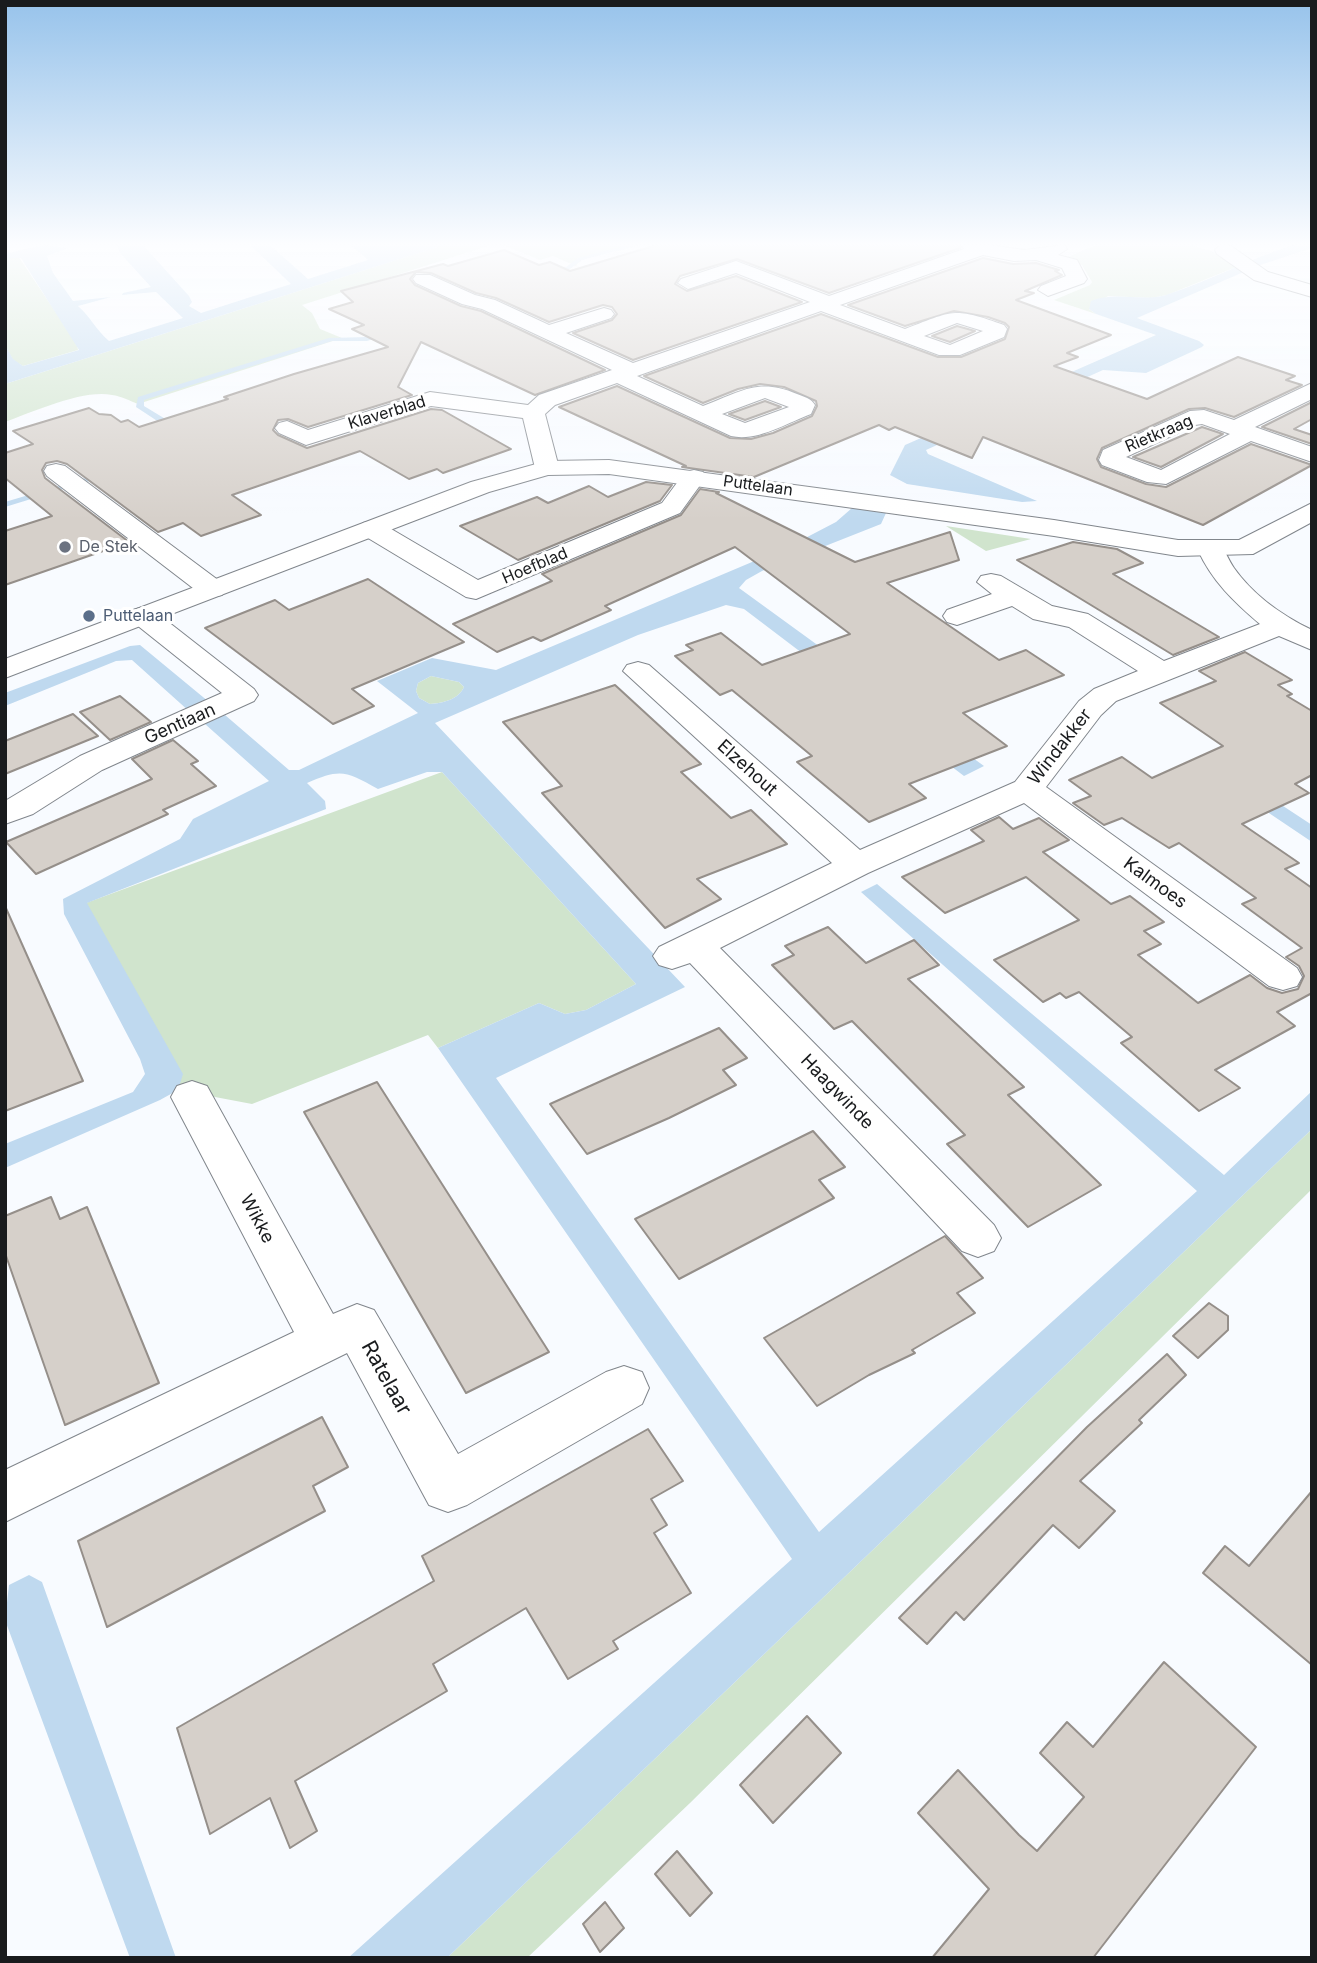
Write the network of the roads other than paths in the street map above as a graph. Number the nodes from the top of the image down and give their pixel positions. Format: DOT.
graph roads {
  1 [pos="556,337"];
  2 [pos="727,337"];
  3 [pos="624,372"];
  4 [pos="1312,390"];
  5 [pos="533,412"];
  6 [pos="702,414"];
  7 [pos="287,428"];
  8 [pos="1312,455"];
  9 [pos="547,468"];
  10 [pos="694,477"];
  11 [pos="69,481"];
  12 [pos="1312,511"];
  13 [pos="372,529"];
  14 [pos="1210,550"];
  15 [pos="212,589"];
  16 [pos="957,615"];
  17 [pos="143,617"];
  18 [pos="1280,626"];
  19 [pos="1312,641"];
  20 [pos="5,669"];
  21 [pos="638,671"];
  22 [pos="1160,672"];
  23 [pos="1027,789"];
  24 [pos="5,814"];
  25 [pos="856,865"];
  26 [pos="684,951"];
  27 [pos="1283,977"];
  28 [pos="192,1097"];
  29 [pos="978,1238"];
  30 [pos="323,1341"];
  31 [pos="624,1388"];
  32 [pos="23,1488"];
  1 -- 3 [label="street"];
  2 -- 3 [label="street"];
  3 -- 5 [label="street"];
  3 -- 6 [label="street"];
  4 -- 8 [label="street"];
  5 -- 7 [label="street, Klaverblad"];
  5 -- 9 [label="street"];
  9 -- 10 [label="street, Puttelaan"];
  9 -- 13 [label="street, Puttelaan"];
  10 -- 13 [label="street, Hoefblad"];
  10 -- 14 [label="street, Puttelaan"];
  11 -- 15 [label="street"];
  12 -- 14 [label="street, Puttelaan"];
  13 -- 15 [label="street, Puttelaan"];
  14 -- 18 [label="street"];
  15 -- 17 [label="street, Puttelaan"];
  16 -- 22 [label="street"];
  17 -- 20 [label="street, Puttelaan"];
  17 -- 24 [label="street, Gentiaan"];
  18 -- 19 [label="street"];
  18 -- 22 [label="street, Windakker"];
  21 -- 25 [label="street, Elzehout"];
  22 -- 23 [label="street, Windakker"];
  23 -- 25 [label="street, Windakker"];
  23 -- 27 [label="street, Kalmoes"];
  25 -- 26 [label="street, Windakker"];
  26 -- 29 [label="street, Haagwinde"];
  28 -- 30 [label="street, Wikke"];
  30 -- 31 [label="street, Ratelaar"];
  30 -- 32 [label="street, Ratelaar"];
}
